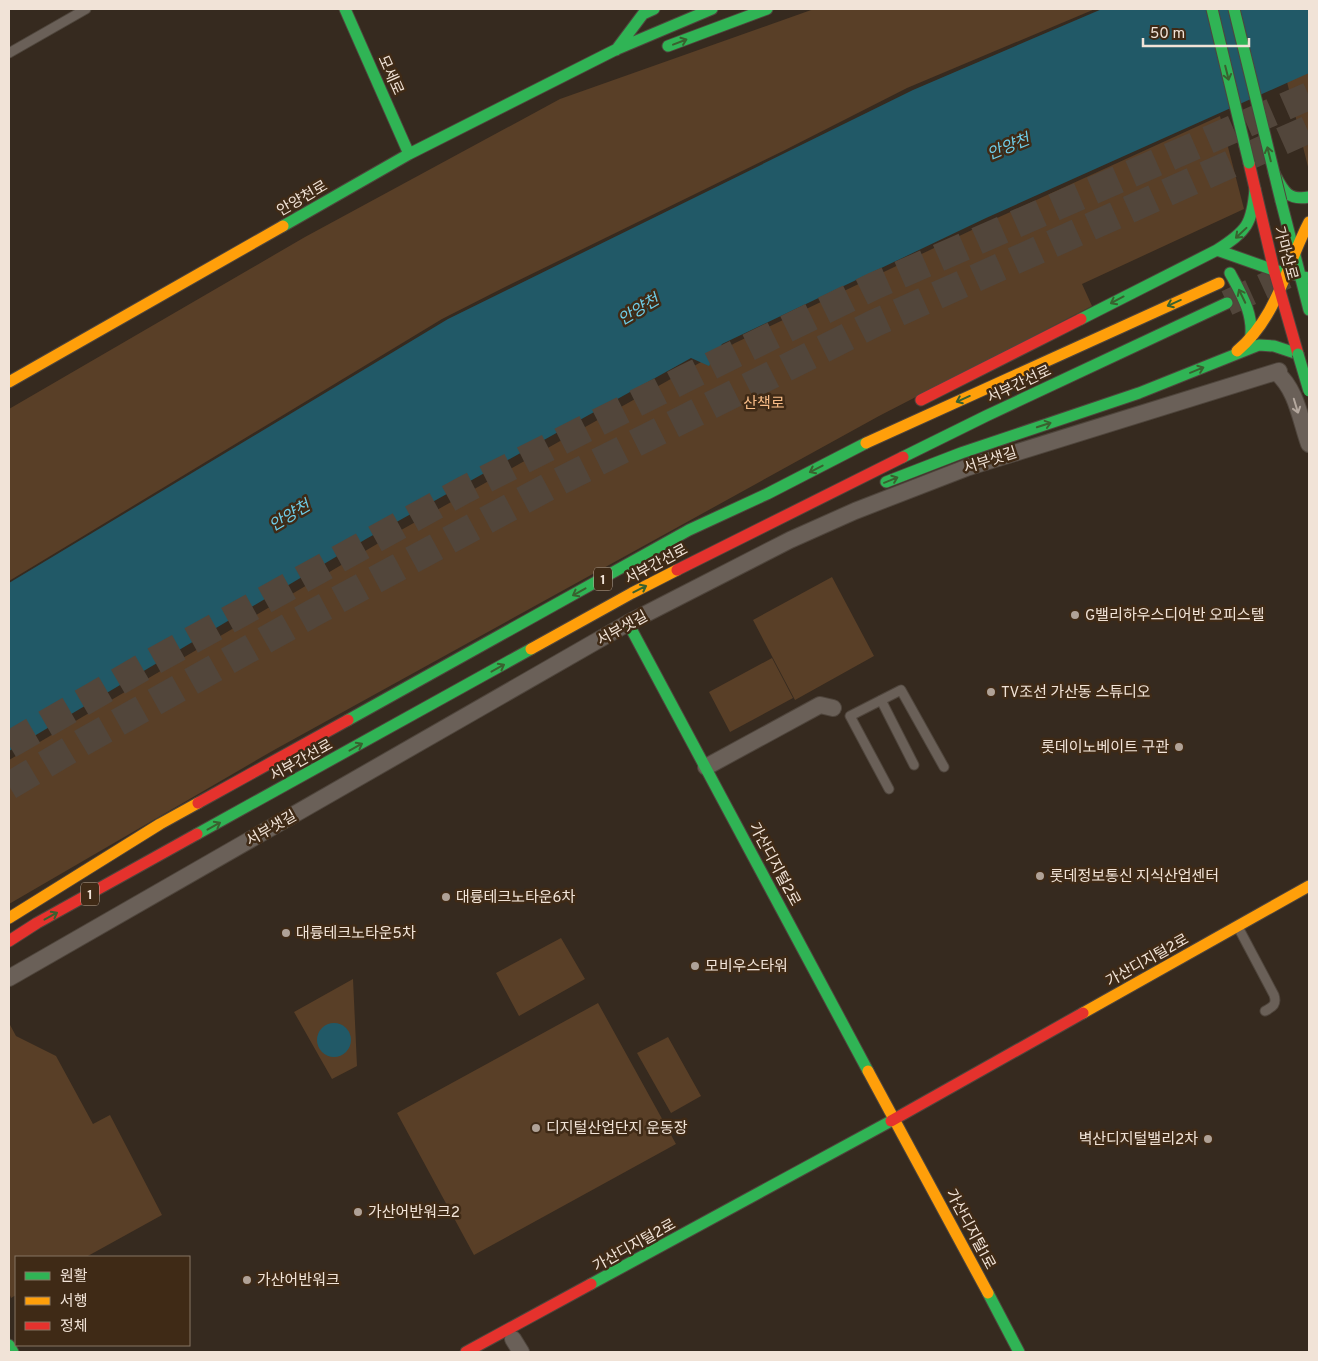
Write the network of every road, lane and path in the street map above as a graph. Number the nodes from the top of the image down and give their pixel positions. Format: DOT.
graph roads {
  1 [pos="86,9"];
  2 [pos="345,9"];
  3 [pos="654,9"];
  4 [pos="712,9"];
  5 [pos="767,9"];
  6 [pos="1212,9"];
  7 [pos="1234,9"];
  8 [pos="615,50"];
  9 [pos="640,50"];
  10 [pos="656,50"];
  11 [pos="9,53"];
  12 [pos="409,154"];
  13 [pos="1274,173"];
  14 [pos="1304,198"];
  15 [pos="1257,208"];
  16 [pos="1309,222"];
  17 [pos="1212,252"];
  18 [pos="1294,254"];
  19 [pos="1274,270"];
  20 [pos="1287,272"];
  21 [pos="1304,276"];
  22 [pos="1219,283"];
  23 [pos="1280,288"];
  24 [pos="1227,303"];
  25 [pos="1309,310"];
  26 [pos="1250,342"];
  27 [pos="1298,354"];
  28 [pos="1228,358"];
  29 [pos="9,382"];
  30 [pos="1309,391"];
  31 [pos="912,405"];
  32 [pos="1309,444"];
  33 [pos="826,450"];
  34 [pos="872,488"];
  35 [pos="837,503"];
  36 [pos="689,530"];
  37 [pos="700,558"];
  38 [pos="628,624"];
  39 [pos="881,700"];
  40 [pos="833,708"];
  41 [pos="850,716"];
  42 [pos="914,765"];
  43 [pos="706,767"];
  44 [pos="944,767"];
  45 [pos="889,789"];
  46 [pos="172,850"];
  47 [pos="1309,886"];
  48 [pos="9,918"];
  49 [pos="58,925"];
  50 [pos="1238,927"];
  51 [pos="9,941"];
  52 [pos="9,978"];
  53 [pos="1265,1011"];
  54 [pos="895,1120"];
  55 [pos="9,1345"];
  56 [pos="13,1352"];
  57 [pos="466,1352"];
  58 [pos="1020,1352"];
  1 -- 11 [label="lane"];
  2 -- 12 [label="main road, 모세로"];
  3 -- 8 [label="main road"];
  4 -- 8 [label="main road, 안양천로"];
  10 -- 5 [label="main road, one-way"];
  6 -- 15 [label="main road, one-way, bridge"];
  13 -- 7 [label="main road, 가마산로, one-way, bridge"];
  8 -- 9 [label="main road"];
  8 -- 12 [label="main road, 안양천로"];
  12 -- 29 [label="main road, 안양천로"];
  13 -- 14 [label="main road, bridge"];
  13 -- 18 [label="main road, 가마산로, bridge"];
  15 -- 17 [label="main road, one-way"];
  15 -- 19 [label="main road, 가마산로"];
  16 -- 18 [label="main road"];
  17 -- 19 [label="main road"];
  26 -- 17 [label="main road, one-way"];
  17 -- 31 [label="main road, one-way"];
  18 -- 20 [label="main road"];
  18 -- 21 [label="main road, 가마산로"];
  19 -- 20 [label="main road"];
  19 -- 23 [label="main road, 가마산로"];
  20 -- 21 [label="main road"];
  20 -- 23 [label="main road"];
  21 -- 25 [label="main road, 가마산로"];
  22 -- 36 [label="main road, 서부간선로 / 1, one-way"];
  23 -- 26 [label="main road"];
  23 -- 27 [label="main road, 가마산로"];
  24 -- 37 [label="main road, 서부간선로 / 1"];
  26 -- 28 [label="main road"];
  27 -- 28 [label="main road"];
  27 -- 30 [label="main road, 가마산로, bridge"];
  34 -- 28 [label="main road, one-way"];
  38 -- 32 [label="street, 서부샛길, one-way"];
  33 -- 36 [label="main road"];
  35 -- 37 [label="main road"];
  36 -- 48 [label="main road, 서부간선로 / 1, one-way"];
  46 -- 37 [label="main road, 서부간선로 / 1, one-way"];
  38 -- 43 [label="main road, 가산디지털2로"];
  38 -- 52 [label="street, 서부샛길"];
  39 -- 41 [label="lane"];
  39 -- 42 [label="lane"];
  39 -- 44 [label="lane"];
  40 -- 41 [label="lane"];
  40 -- 43 [label="street"];
  41 -- 45 [label="lane"];
  43 -- 54 [label="main road, 가산디지털2로"];
  46 -- 49 [label="main road"];
  51 -- 46 [label="main road, 서부간선로 / 1, one-way"];
  47 -- 50 [label="main road, 가산디지털2로"];
  50 -- 53 [label="lane"];
  50 -- 54 [label="main road, 가산디지털2로"];
  54 -- 57 [label="main road, 가산디지털2로"];
  54 -- 58 [label="main road, 가산디지털1로"];
  55 -- 56 [label="main road"];
}
